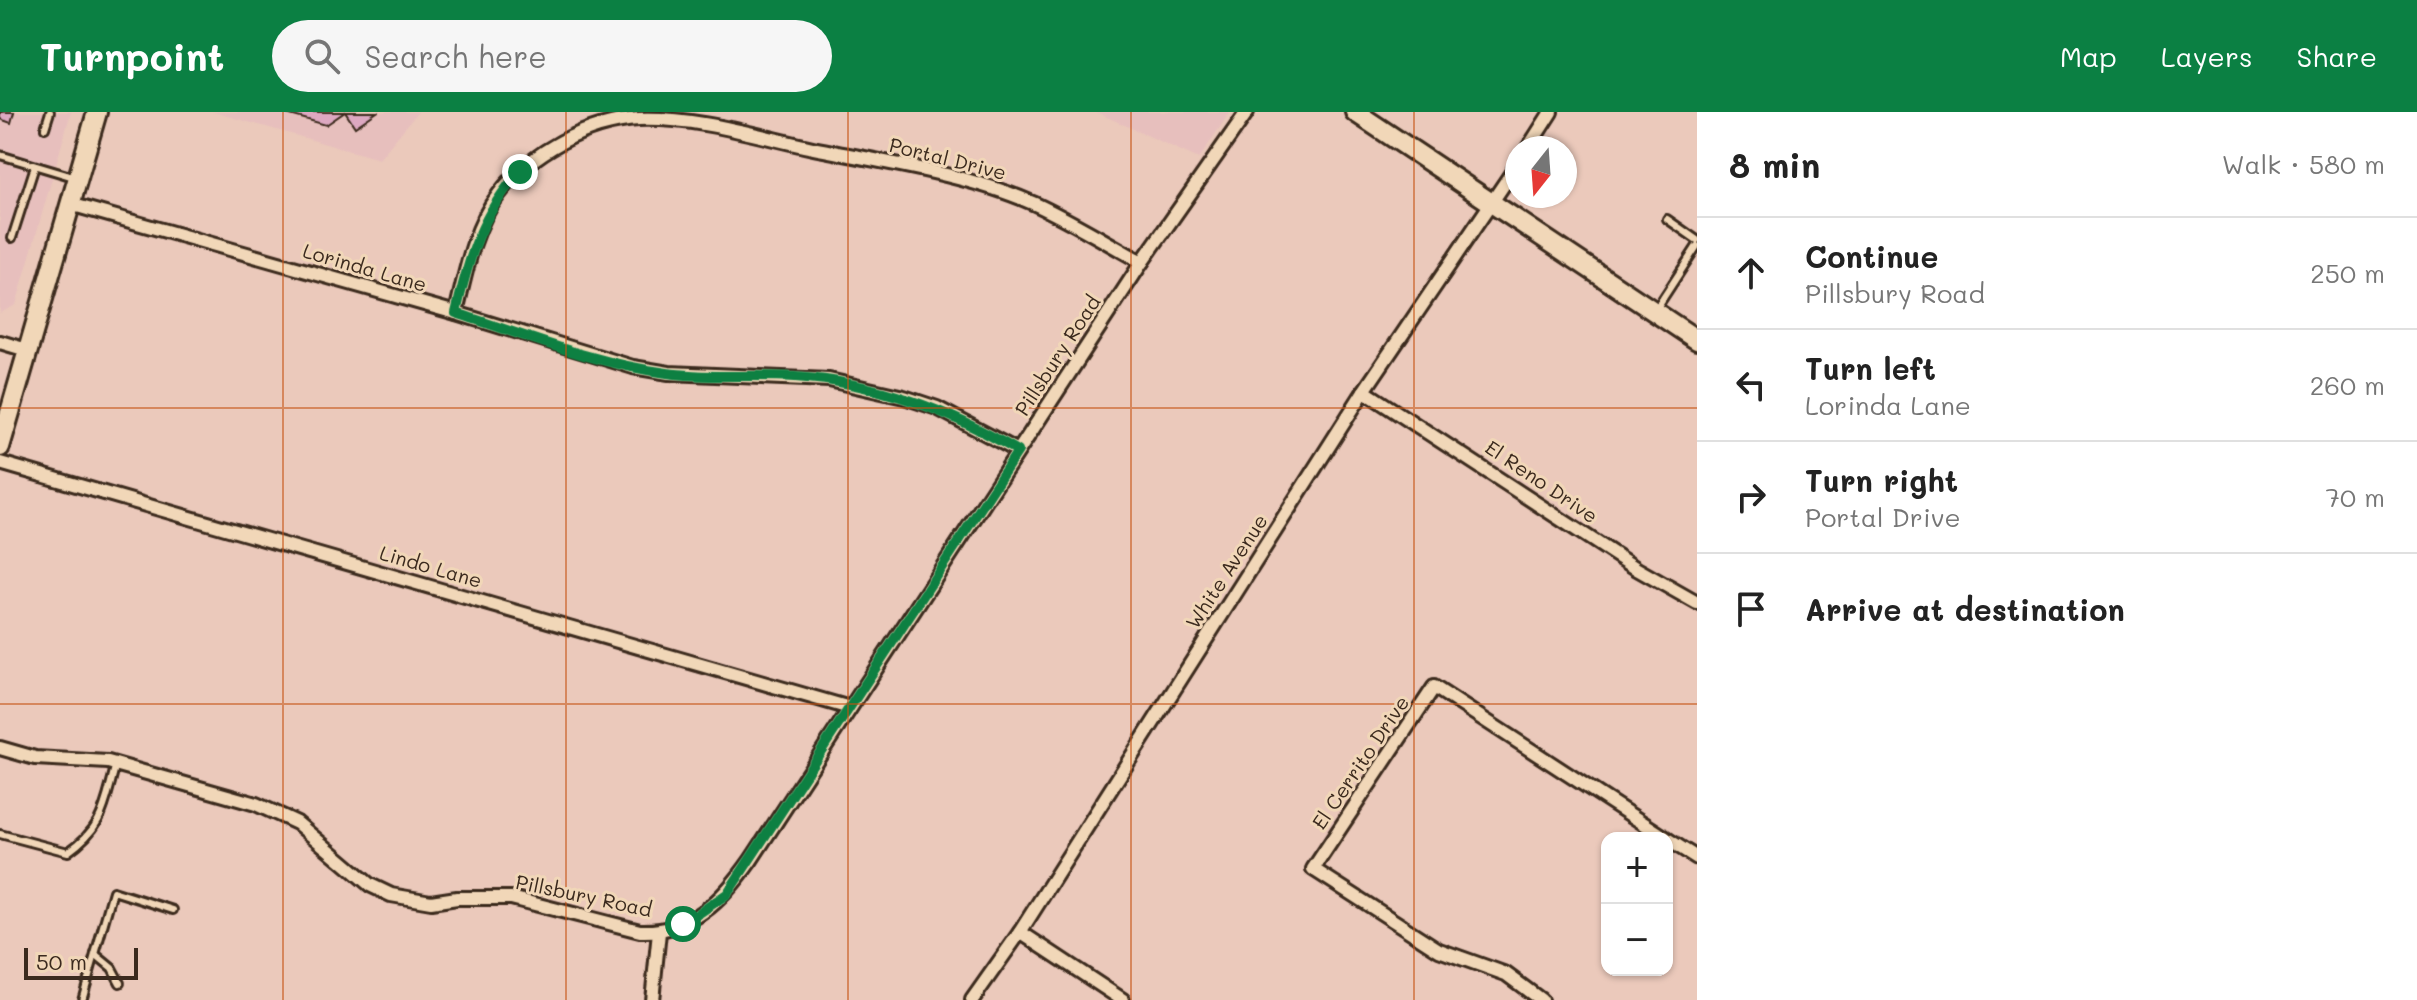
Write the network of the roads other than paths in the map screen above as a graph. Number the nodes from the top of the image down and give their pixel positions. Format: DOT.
graph roads {
  1 [pos="50,112"];
  2 [pos="97,112"];
  3 [pos="1247,112"];
  4 [pos="1355,112"];
  5 [pos="1551,112"];
  6 [pos="45,128"];
  7 [pos="1536,136"];
  8 [pos="0,155"];
  9 [pos="35,166"];
  10 [pos="77,178"];
  11 [pos="1505,184"];
  12 [pos="70,204"];
  13 [pos="1492,204"];
  14 [pos="1667,219"];
  15 [pos="12,238"];
  16 [pos="1697,240"];
  17 [pos="1697,246"];
  18 [pos="1142,262"];
  19 [pos="1654,312"];
  20 [pos="456,313"];
  21 [pos="1697,340"];
  22 [pos="0,342"];
  23 [pos="27,350"];
  24 [pos="1364,391"];
  25 [pos="0,447"];
  26 [pos="1018,451"];
  27 [pos="0,463"];
  28 [pos="1697,603"];
  29 [pos="850,708"];
  30 [pos="0,748"];
  31 [pos="116,764"];
  32 [pos="1657,832"];
  33 [pos="0,834"];
  34 [pos="1673,843"];
  35 [pos="1697,858"];
  36 [pos="173,910"];
  37 [pos="659,932"];
  38 [pos="1020,932"];
  39 [pos="95,954"];
  40 [pos="120,983"];
  41 [pos="82,1000"];
  42 [pos="652,1000"];
  43 [pos="972,1000"];
  44 [pos="1123,1000"];
  45 [pos="1541,1000"];
  1 -- 6 [label="lane"];
  2 -- 10 [label="main road"];
  3 -- 18 [label="street, Pillsbury Road"];
  4 -- 13 [label="main road"];
  5 -- 7 [label="street"];
  8 -- 9 [label="lane"];
  9 -- 10 [label="lane"];
  9 -- 15 [label="lane"];
  10 -- 12 [label="main road"];
  11 -- 13 [label="street, White Avenue"];
  12 -- 20 [label="street, Lorinda Lane"];
  12 -- 23 [label="main road"];
  13 -- 19 [label="main road"];
  13 -- 24 [label="street, White Avenue"];
  14 -- 16 [label="lane"];
  17 -- 19 [label="lane"];
  18 -- 20 [label="street, Portal Drive"];
  18 -- 26 [label="street, Pillsbury Road"];
  19 -- 21 [label="main road"];
  20 -- 26 [label="street, Lorinda Lane"];
  22 -- 23 [label="street"];
  23 -- 25 [label="main road"];
  24 -- 28 [label="street, El Reno Drive"];
  24 -- 38 [label="street, White Avenue"];
  26 -- 29 [label="street, Pillsbury Road"];
  27 -- 29 [label="street, Lindo Lane"];
  29 -- 37 [label="street, Pillsbury Road"];
  30 -- 31 [label="street, Pillsbury Road"];
  31 -- 33 [label="lane"];
  31 -- 37 [label="street, Pillsbury Road"];
  32 -- 45 [label="street, El Cerrito Drive"];
  34 -- 35 [label="street, El Cerrito Drive"];
  36 -- 39 [label="lane"];
  37 -- 42 [label="street"];
  38 -- 43 [label="street, White Avenue"];
  38 -- 44 [label="street"];
  39 -- 40 [label="lane"];
  39 -- 41 [label="lane"];
}
